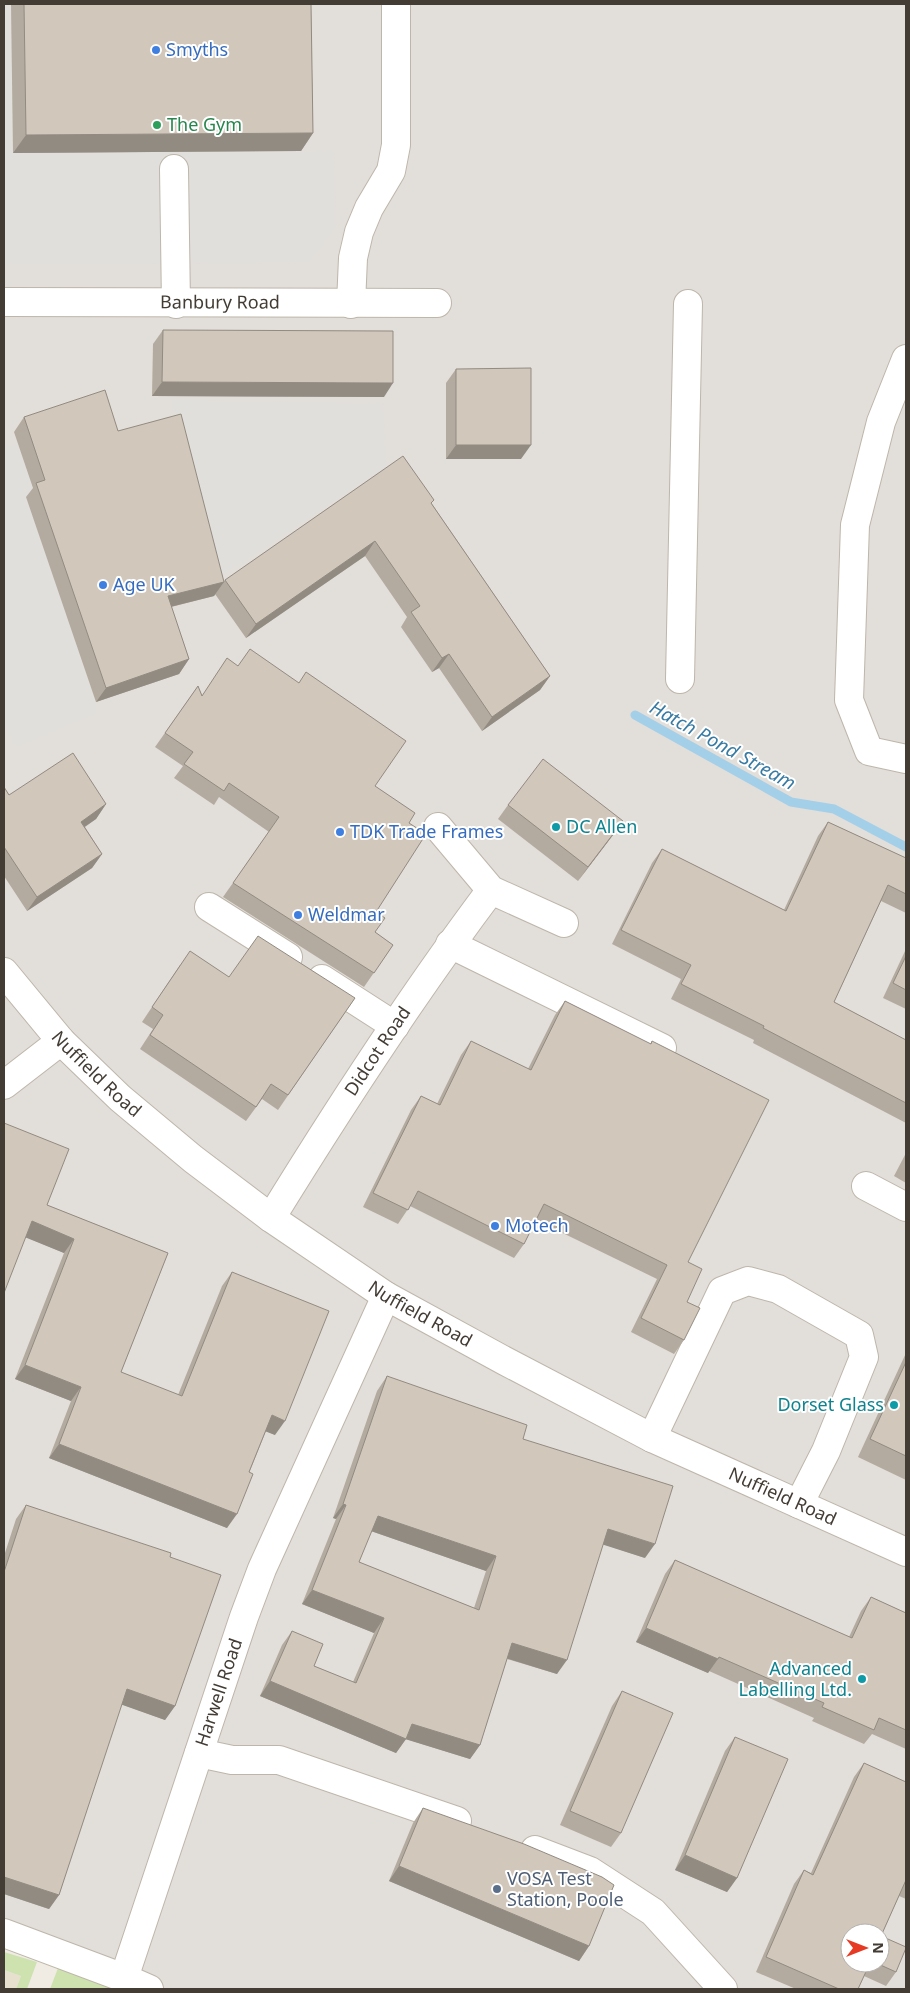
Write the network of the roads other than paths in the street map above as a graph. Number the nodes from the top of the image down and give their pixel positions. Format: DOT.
graph roads {
  1 [pos="396,4"];
  2 [pos="174,169"];
  3 [pos="4,302"];
  4 [pos="437,303"];
  5 [pos="176,304"];
  6 [pos="351,304"];
  7 [pos="688,304"];
  8 [pos="906,359"];
  9 [pos="680,679"];
  10 [pos="906,759"];
  11 [pos="438,826"];
  12 [pos="491,890"];
  13 [pos="209,907"];
  14 [pos="564,923"];
  15 [pos="450,944"];
  16 [pos="4,972"];
  17 [pos="395,1026"];
  18 [pos="61,1041"];
  19 [pos="662,1048"];
  20 [pos="4,1084"];
  21 [pos="866,1186"];
  22 [pos="906,1207"];
  23 [pos="271,1218"];
  24 [pos="386,1296"];
  25 [pos="652,1438"];
  26 [pos="799,1504"];
  27 [pos="906,1552"];
  28 [pos="198,1753"];
  29 [pos="482,1830"];
  30 [pos="509,1840"];
  31 [pos="4,1933"];
  32 [pos="124,1978"];
  33 [pos="149,1989"];
  34 [pos="723,1989"];
  1 -- 6 [label="street"];
  2 -- 5 [label="street"];
  3 -- 5 [label="street, Banbury Road"];
  4 -- 6 [label="street, Banbury Road"];
  5 -- 6 [label="street, Banbury Road"];
  7 -- 9 [label="street"];
  8 -- 10 [label="street"];
  11 -- 12 [label="street"];
  12 -- 14 [label="street"];
  12 -- 15 [label="street, Didcot Road"];
  13 -- 17 [label="street"];
  15 -- 17 [label="street, Didcot Road"];
  15 -- 19 [label="street"];
  16 -- 18 [label="street, Nuffield Road"];
  17 -- 23 [label="street, Didcot Road"];
  18 -- 20 [label="street"];
  18 -- 23 [label="street, Nuffield Road"];
  21 -- 22 [label="street"];
  23 -- 24 [label="street, Nuffield Road"];
  24 -- 25 [label="street, Nuffield Road"];
  24 -- 28 [label="street, Harwell Road"];
  25 -- 26 [label="street, Nuffield Road"];
  25 -- 26 [label="street"];
  26 -- 27 [label="street, Nuffield Road"];
  28 -- 29 [label="street"];
  28 -- 32 [label="street, Harwell Road"];
  30 -- 34 [label="street"];
  31 -- 32 [label="street"];
  32 -- 33 [label="street"];
}
